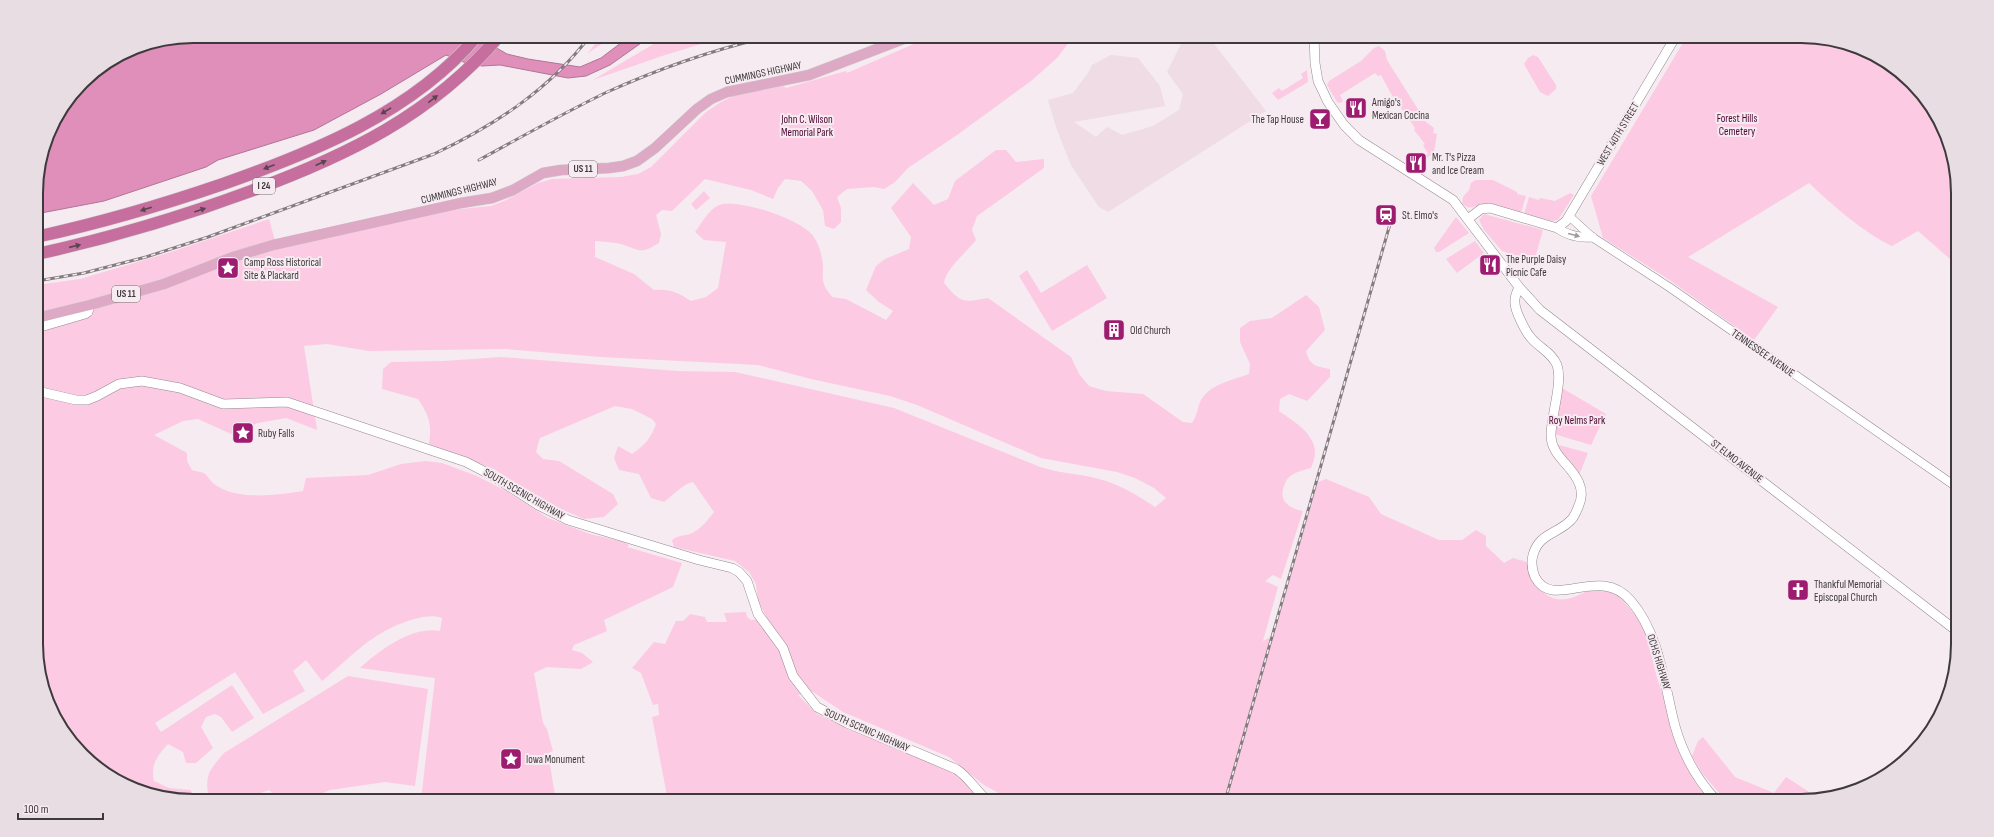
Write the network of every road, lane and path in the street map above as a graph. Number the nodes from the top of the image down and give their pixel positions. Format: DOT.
graph roads {
  1 [pos="470,43"];
  2 [pos="493,43"];
  3 [pos="893,43"];
  4 [pos="1314,43"];
  5 [pos="1672,43"];
  6 [pos="1569,216"];
  7 [pos="1468,219"];
  8 [pos="1556,228"];
  9 [pos="43,235"];
  10 [pos="1592,237"];
  11 [pos="43,252"];
  12 [pos="1519,287"];
  13 [pos="90,305"];
  14 [pos="43,317"];
  15 [pos="43,326"];
  16 [pos="43,392"];
  17 [pos="1951,483"];
  18 [pos="1951,627"];
  19 [pos="980,794"];
  20 [pos="1711,794"];
  1 -- 9 [label="highway, I 24, one-way"];
  11 -- 2 [label="highway, I 24, one-way"];
  3 -- 13 [label="main road, CUMMINGS HIGHWAY / US 11"];
  4 -- 7 [label="main road"];
  5 -- 6 [label="main road, WEST 40TH STREET"];
  6 -- 8 [label="main road, WEST 40TH STREET"];
  6 -- 10 [label="street, TENNESSEE AVENUE"];
  7 -- 8 [label="main road"];
  7 -- 12 [label="main road, ST ELMO AVENUE"];
  8 -- 10 [label="main road, one-way"];
  10 -- 17 [label="street, TENNESSEE AVENUE"];
  12 -- 18 [label="main road, ST ELMO AVENUE"];
  12 -- 20 [label="main road, OCHS HIGHWAY"];
  13 -- 14 [label="main road, CUMMINGS HIGHWAY / US 11"];
  13 -- 15 [label="main road"];
  16 -- 19 [label="main road, SOUTH SCENIC HIGHWAY"];
}
